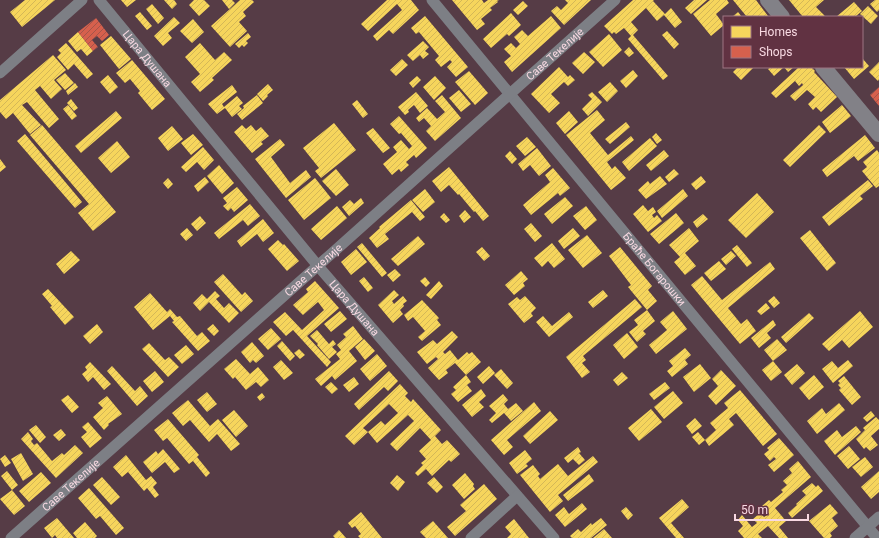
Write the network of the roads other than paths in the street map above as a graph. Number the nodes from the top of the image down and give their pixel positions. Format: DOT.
graph roads {
  1 [pos="82,0"];
  2 [pos="99,0"];
  3 [pos="432,0"];
  4 [pos="615,0"];
  5 [pos="768,0"];
  6 [pos="781,16"];
  7 [pos="824,68"];
  8 [pos="0,73"];
  9 [pos="510,95"];
  10 [pos="879,134"];
  11 [pos="318,266"];
  12 [pos="517,496"];
  13 [pos="879,517"];
  14 [pos="868,527"];
  15 [pos="11,538"];
  16 [pos="470,538"];
  17 [pos="554,538"];
  18 [pos="855,538"];
  19 [pos="877,538"];
  1 -- 8 [label="street"];
  2 -- 11 [label="street, Цара Душана"];
  3 -- 9 [label="street, Браће Богарошки"];
  4 -- 9 [label="street, Саве Текелије"];
  5 -- 6 [label="main road"];
  7 -- 10 [label="main road"];
  9 -- 11 [label="street, Саве Текелије"];
  9 -- 14 [label="street, Браће Богарошки"];
  11 -- 12 [label="street, Цара Душана"];
  11 -- 15 [label="street, Саве Текелије"];
  12 -- 16 [label="street"];
  12 -- 17 [label="street, Цара Душана"];
  13 -- 14 [label="street"];
  14 -- 18 [label="street"];
  14 -- 19 [label="street, Браће Богарошки"];
}
